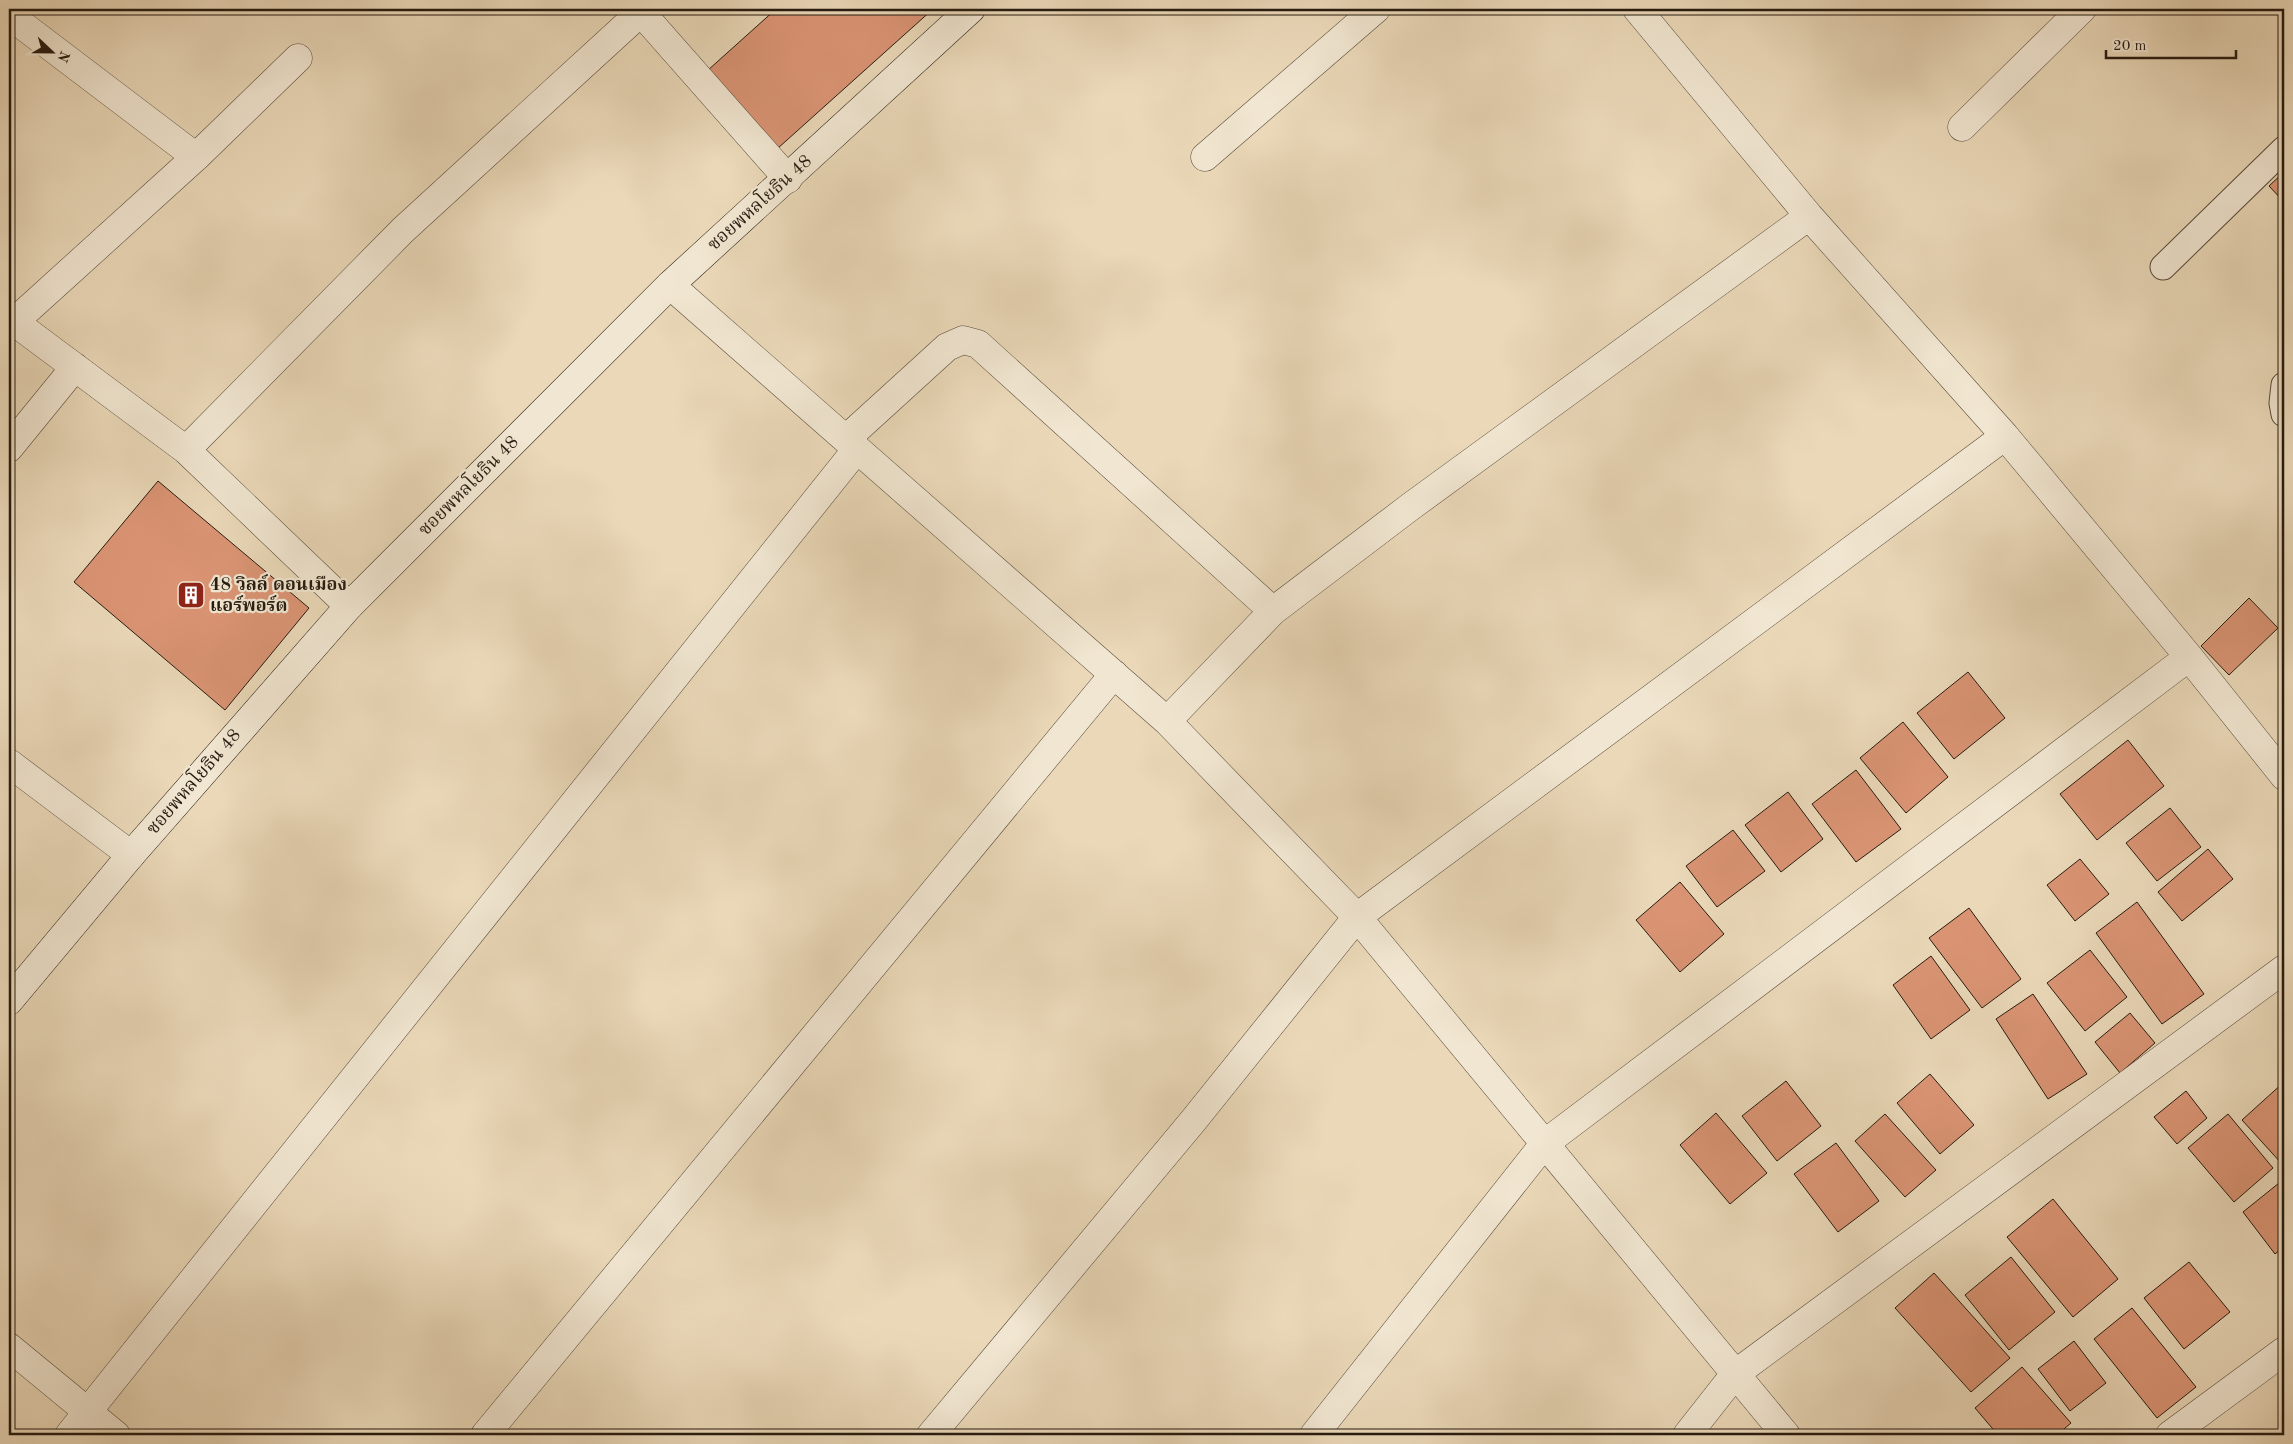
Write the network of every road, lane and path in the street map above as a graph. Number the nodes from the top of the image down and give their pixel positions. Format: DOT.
graph roads {
  1 [pos="971,9"];
  2 [pos="1376,9"];
  3 [pos="1636,9"];
  4 [pos="2082,9"];
  5 [pos="640,10"];
  6 [pos="9,15"];
  7 [pos="298,58"];
  8 [pos="1962,127"];
  9 [pos="2284,149"];
  10 [pos="196,157"];
  11 [pos="1205,157"];
  12 [pos="788,179"];
  13 [pos="1809,216"];
  14 [pos="2164,267"];
  15 [pos="670,285"];
  16 [pos="12,320"];
  17 [pos="75,367"];
  18 [pos="2284,385"];
  19 [pos="2284,414"];
  20 [pos="2005,436"];
  21 [pos="851,444"];
  22 [pos="9,448"];
  23 [pos="186,450"];
  24 [pos="349,606"];
  25 [pos="1273,611"];
  26 [pos="2189,657"];
  27 [pos="1114,674"];
  28 [pos="1167,720"];
  29 [pos="9,763"];
  30 [pos="2284,776"];
  31 [pos="131,854"];
  32 [pos="1356,917"];
  33 [pos="2284,969"];
  34 [pos="9,1002"];
  35 [pos="1544,1144"];
  36 [pos="9,1347"];
  37 [pos="2284,1351"];
  38 [pos="1735,1374"];
  39 [pos="88,1413"];
  40 [pos="70,1435"];
  41 [pos="116,1435"];
  42 [pos="485,1435"];
  43 [pos="931,1435"];
  44 [pos="1314,1435"];
  45 [pos="1688,1435"];
  46 [pos="1786,1435"];
  47 [pos="2170,1435"];
  1 -- 12 [label="street, ซอยพหลโยธิน 48"];
  2 -- 11 [label="street"];
  3 -- 13 [label="street"];
  4 -- 8 [label="street"];
  5 -- 12 [label="street"];
  5 -- 23 [label="street"];
  6 -- 10 [label="street"];
  7 -- 10 [label="street"];
  9 -- 14 [label="lane"];
  10 -- 16 [label="street"];
  12 -- 15 [label="street, ซอยพหลโยธิน 48"];
  13 -- 20 [label="street"];
  13 -- 25 [label="street"];
  15 -- 21 [label="street"];
  15 -- 24 [label="street, ซอยพหลโยธิน 48"];
  16 -- 17 [label="street"];
  17 -- 22 [label="street"];
  17 -- 23 [label="street"];
  18 -- 19 [label="lane"];
  20 -- 26 [label="street"];
  20 -- 32 [label="street"];
  21 -- 25 [label="street"];
  21 -- 27 [label="street"];
  21 -- 39 [label="street"];
  23 -- 24 [label="street"];
  24 -- 31 [label="street, ซอยพหลโยธิน 48"];
  25 -- 28 [label="street"];
  26 -- 30 [label="street"];
  26 -- 35 [label="street"];
  27 -- 28 [label="street"];
  27 -- 42 [label="street"];
  28 -- 32 [label="street"];
  29 -- 31 [label="street"];
  31 -- 34 [label="street, ซอยพหลโยธิน 48"];
  32 -- 35 [label="street"];
  32 -- 43 [label="street"];
  33 -- 38 [label="street"];
  35 -- 38 [label="street"];
  35 -- 44 [label="street"];
  36 -- 39 [label="street"];
  37 -- 47 [label="street"];
  38 -- 45 [label="street"];
  38 -- 46 [label="street"];
  39 -- 40 [label="street"];
  39 -- 41 [label="street"];
}
